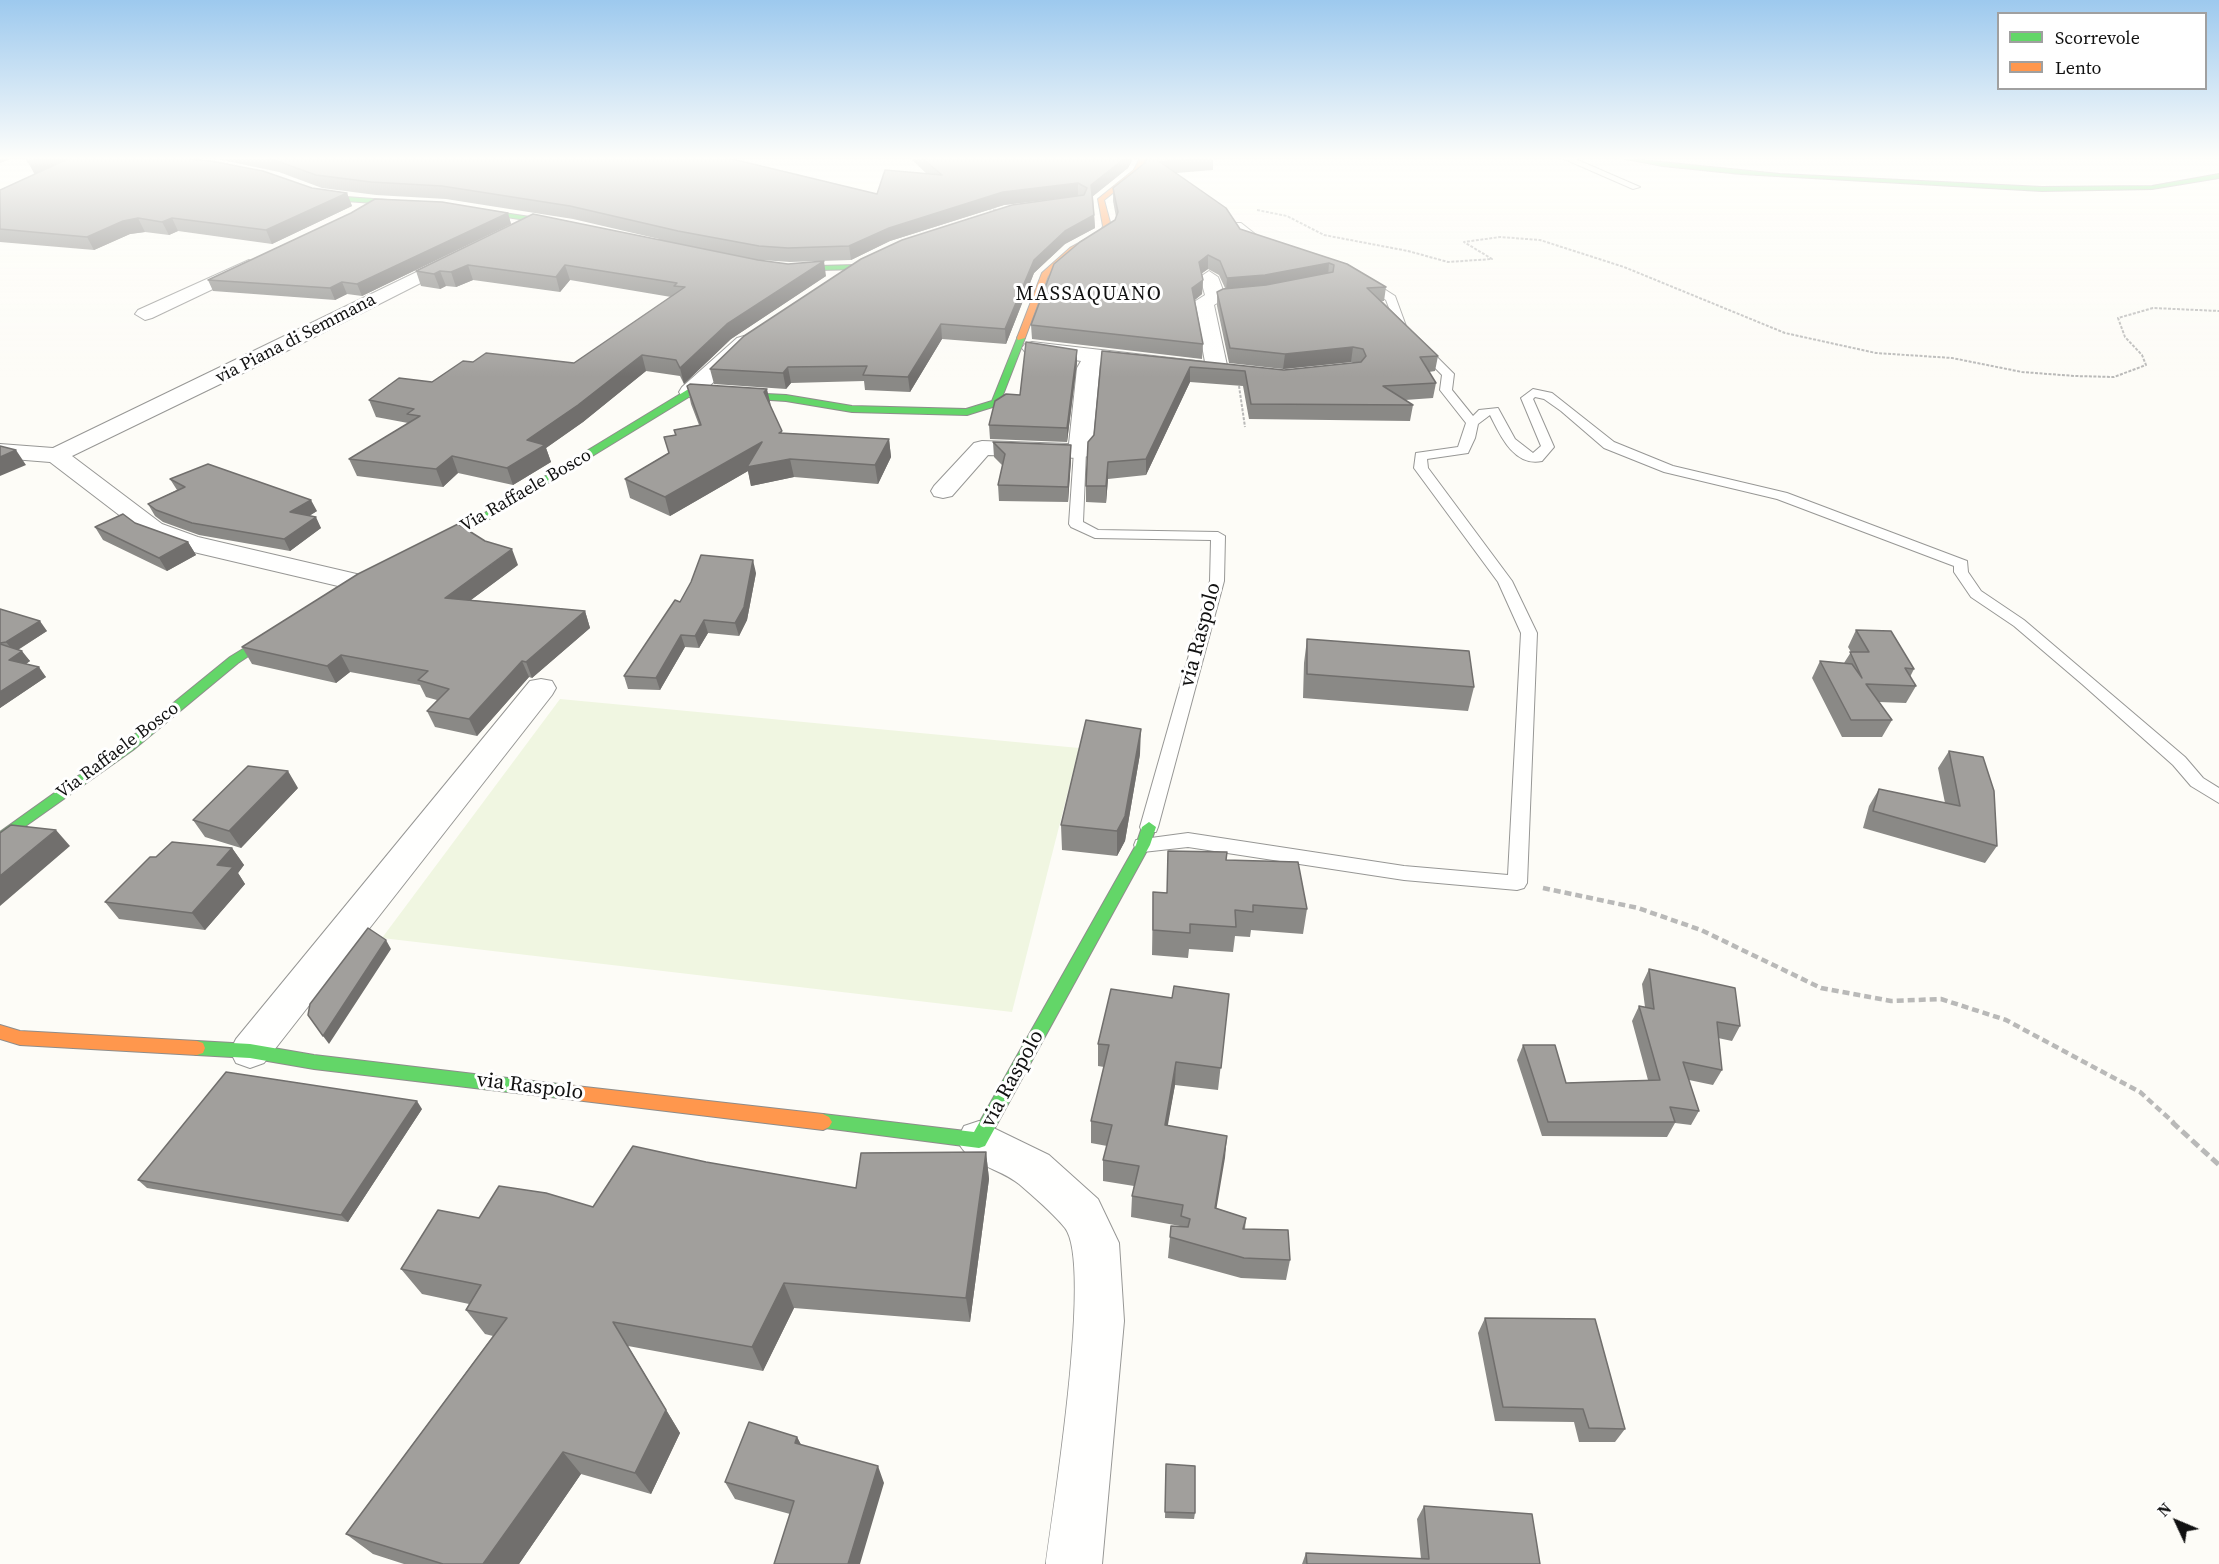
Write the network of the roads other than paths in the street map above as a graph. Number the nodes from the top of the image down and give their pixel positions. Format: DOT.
graph roads {
  1 [pos="510,231"];
  2 [pos="1105,231"];
  3 [pos="1246,231"];
  4 [pos="502,235"];
  5 [pos="481,246"];
  6 [pos="1281,252"];
  7 [pos="267,256"];
  8 [pos="864,263"];
  9 [pos="771,268"];
  10 [pos="1350,274"];
  11 [pos="1209,277"];
  12 [pos="827,287"];
  13 [pos="146,314"];
  14 [pos="759,332"];
  15 [pos="1019,346"];
  16 [pos="1093,357"];
  17 [pos="1217,370"];
  18 [pos="1243,374"];
  19 [pos="690,392"];
  20 [pos="1472,423"];
  21 [pos="0,451"];
  22 [pos="1080,451"];
  23 [pos="56,455"];
  24 [pos="943,491"];
  25 [pos="408,556"];
  26 [pos="352,584"];
  27 [pos="294,621"];
  28 [pos="541,688"];
  29 [pos="2219,797"];
  30 [pos="1149,827"];
  31 [pos="0,839"];
  32 [pos="1143,844"];
  33 [pos="0,1032"];
  34 [pos="250,1051"];
  35 [pos="979,1140"];
  36 [pos="1074,1564"];
  1 -- 4 [label="street"];
  2 -- 15 [label="street"];
  3 -- 6 [label="lane"];
  5 -- 23 [label="street, via Piana di Semmana"];
  7 -- 13 [label="street"];
  8 -- 9 [label="street"];
  8 -- 12 [label="street"];
  10 -- 20 [label="lane"];
  11 -- 17 [label="street"];
  14 -- 19 [label="street, Via Raffaele Bosco"];
  15 -- 16 [label="street"];
  15 -- 19 [label="street"];
  16 -- 17 [label="street"];
  16 -- 22 [label="street, via Raspolo"];
  17 -- 18 [label="street"];
  19 -- 25 [label="street, Via Raffaele Bosco"];
  20 -- 29 [label="lane"];
  20 -- 32 [label="lane"];
  21 -- 23 [label="street, via Piana di Semmana"];
  22 -- 24 [label="street"];
  22 -- 30 [label="lane, via Raspolo"];
  23 -- 26 [label="street"];
  27 -- 31 [label="street, Via Raffaele Bosco"];
  28 -- 34 [label="street"];
  30 -- 32 [label="street, via Raspolo"];
  32 -- 35 [label="street, via Raspolo"];
  33 -- 34 [label="street, via Raspolo"];
  34 -- 35 [label="street, via Raspolo"];
  35 -- 36 [label="street"];
}
